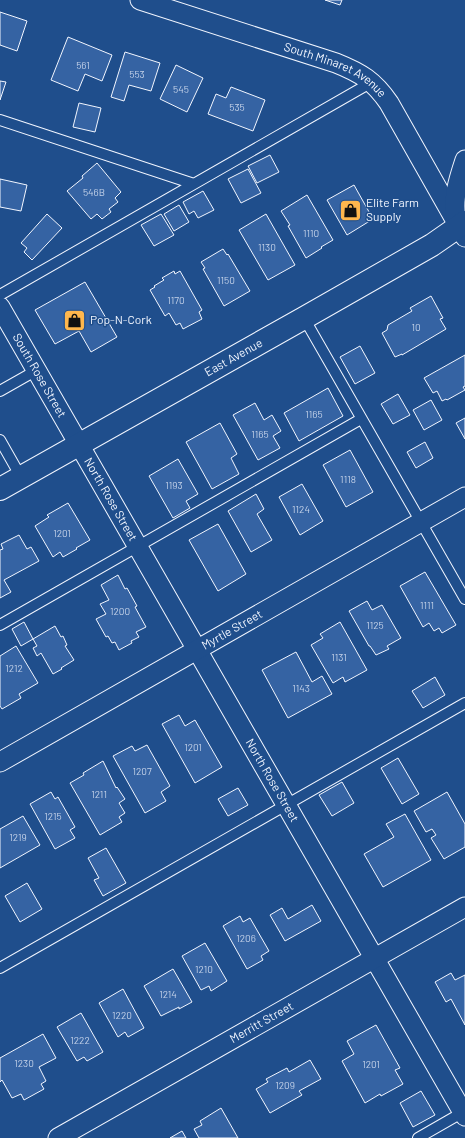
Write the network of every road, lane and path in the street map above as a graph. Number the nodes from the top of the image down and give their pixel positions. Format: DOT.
graph roads {
  1 [pos="140,0"];
  2 [pos="372,82"];
  3 [pos="0,120"];
  4 [pos="464,165"];
  5 [pos="432,180"];
  6 [pos="194,184"];
  7 [pos="463,228"];
  8 [pos="0,295"];
  9 [pos="1,312"];
  10 [pos="304,318"];
  11 [pos="37,370"];
  12 [pos="0,391"];
  13 [pos="361,419"];
  14 [pos="0,440"];
  15 [pos="80,445"];
  16 [pos="21,477"];
  17 [pos="0,489"];
  18 [pos="465,497"];
  19 [pos="421,522"];
  20 [pos="138,546"];
  21 [pos="465,599"];
  22 [pos="0,625"];
  23 [pos="198,650"];
  24 [pos="465,703"];
  25 [pos="0,762"];
  26 [pos="287,805"];
  27 [pos="465,907"];
  28 [pos="375,958"];
  29 [pos="0,968"];
  30 [pos="464,1113"];
  31 [pos="58,1138"];
  32 [pos="418,1138"];
  1 -- 2 [label="street, South Minaret Avenue"];
  2 -- 5 [label="street, South Minaret Avenue"];
  2 -- 6 [label="lane"];
  3 -- 6 [label="lane"];
  4 -- 5 [label="street"];
  4 -- 7 [label="street"];
  5 -- 7 [label="street, South Minaret Avenue"];
  6 -- 8 [label="lane"];
  7 -- 10 [label="main road, East Avenue"];
  9 -- 11 [label="street, South Rose Street"];
  10 -- 13 [label="lane"];
  10 -- 15 [label="main road, East Avenue"];
  11 -- 12 [label="lane"];
  11 -- 15 [label="street, South Rose Street"];
  13 -- 19 [label="lane"];
  13 -- 20 [label="lane"];
  14 -- 16 [label="lane"];
  15 -- 16 [label="main road, East Avenue"];
  15 -- 20 [label="street, North Rose Street"];
  16 -- 17 [label="main road, East Avenue"];
  18 -- 19 [label="street, Myrtle Street"];
  19 -- 21 [label="lane"];
  19 -- 23 [label="street, Myrtle Street"];
  20 -- 22 [label="lane"];
  20 -- 23 [label="street, North Rose Street"];
  23 -- 25 [label="street, Myrtle Street"];
  23 -- 26 [label="street, North Rose Street"];
  24 -- 26 [label="lane"];
  26 -- 28 [label="street, North Rose Street"];
  26 -- 29 [label="lane"];
  27 -- 28 [label="street, Merritt Street"];
  28 -- 30 [label="street, North Rose Street"];
  28 -- 31 [label="street, Merritt Street"];
  30 -- 32 [label="lane"];
}
